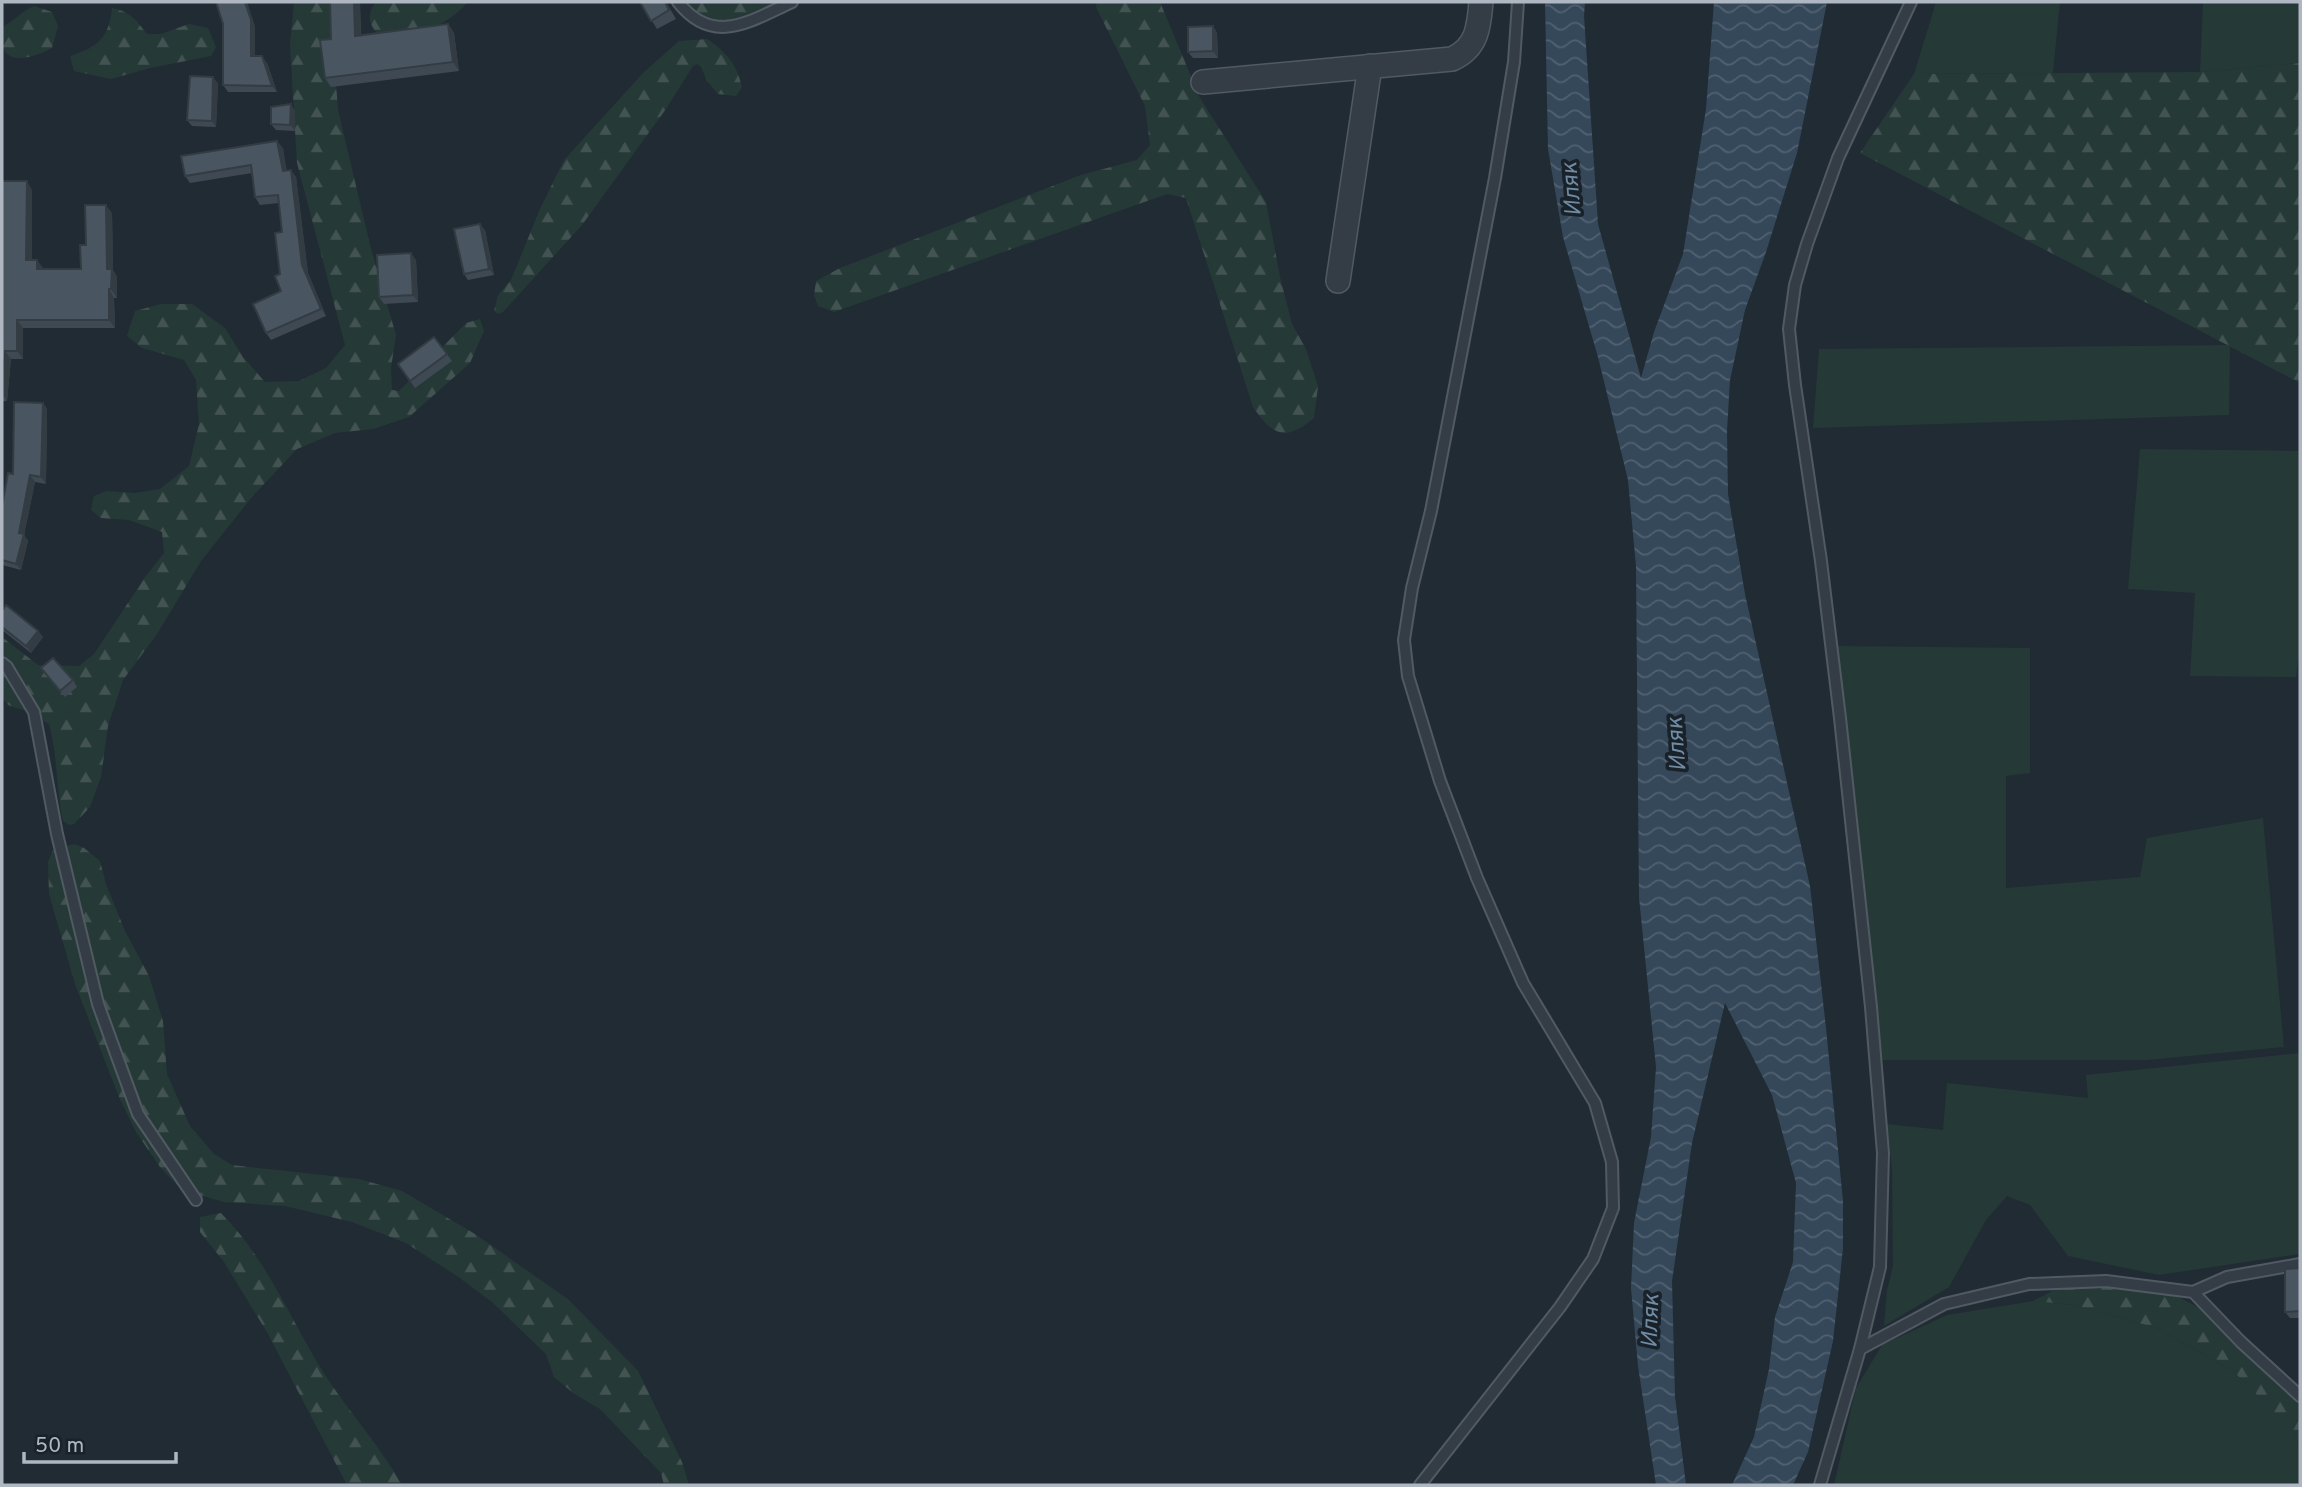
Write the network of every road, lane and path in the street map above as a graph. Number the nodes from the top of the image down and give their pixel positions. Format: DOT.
graph roads {
  1 [pos="678,2"];
  2 [pos="792,2"];
  3 [pos="1481,2"];
  4 [pos="1518,2"];
  5 [pos="1911,2"];
  6 [pos="1370,66"];
  7 [pos="1203,82"];
  8 [pos="1338,281"];
  9 [pos="2,663"];
  10 [pos="196,1200"];
  11 [pos="2300,1264"];
  12 [pos="2193,1292"];
  13 [pos="1860,1349"];
  14 [pos="2300,1396"];
  15 [pos="1420,1485"];
  16 [pos="1820,1485"];
  1 -- 2 [label="lane"];
  3 -- 6 [label="street"];
  4 -- 15 [label="lane"];
  5 -- 13 [label="lane"];
  6 -- 7 [label="street"];
  6 -- 8 [label="street"];
  9 -- 10 [label="lane"];
  11 -- 12 [label="lane"];
  12 -- 13 [label="lane"];
  12 -- 14 [label="lane"];
  13 -- 16 [label="lane"];
}
